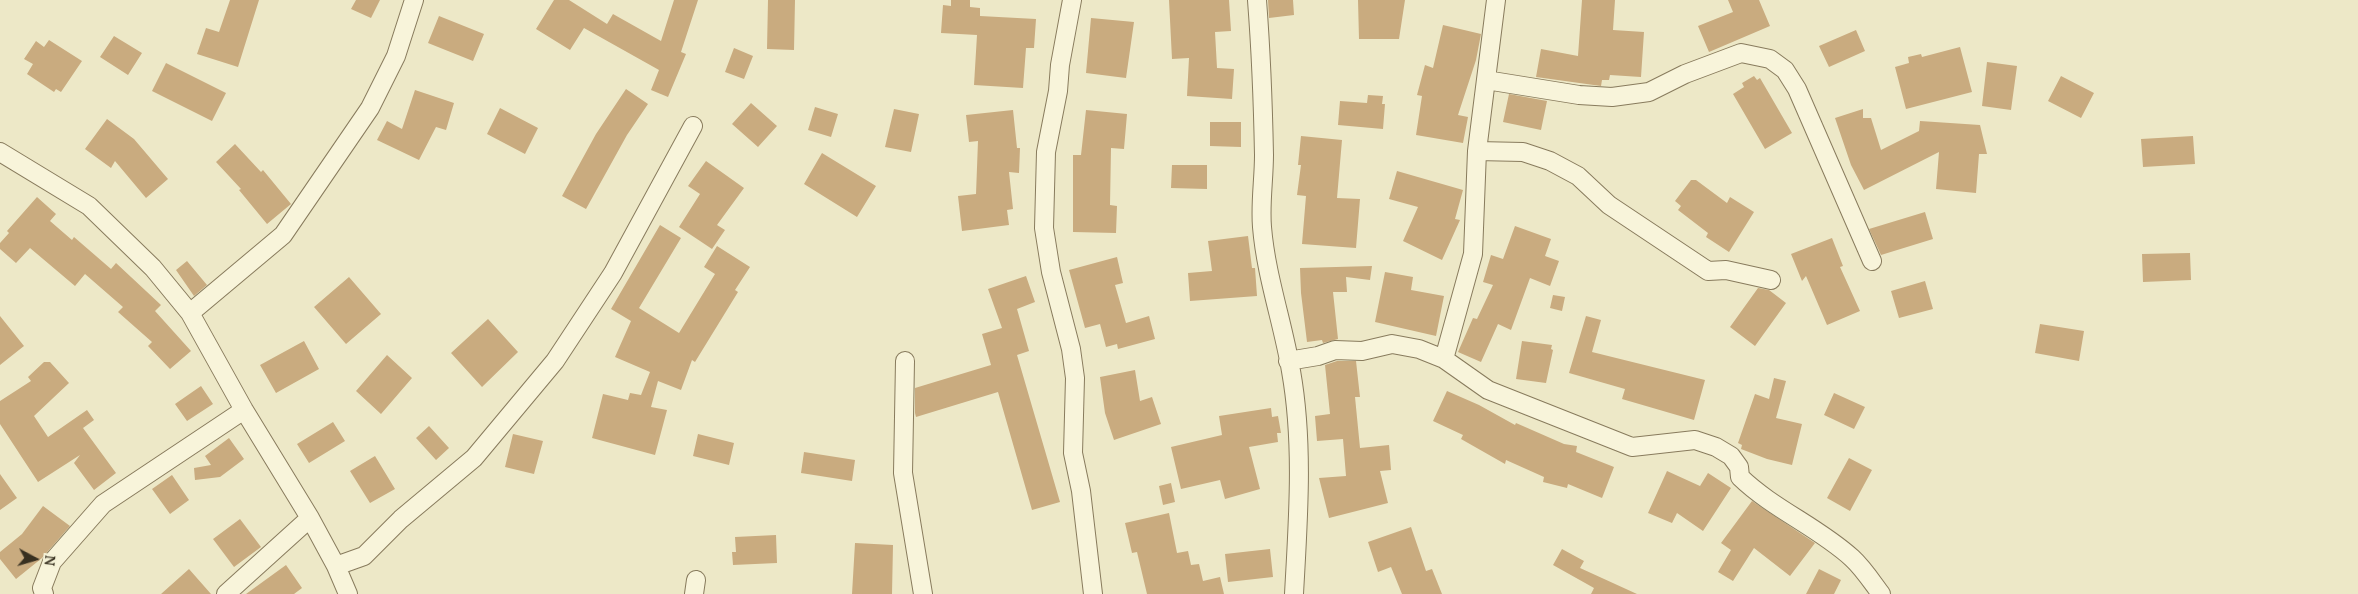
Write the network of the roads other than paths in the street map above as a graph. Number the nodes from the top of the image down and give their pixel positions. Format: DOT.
graph roads {
  1 [pos="414,0"];
  2 [pos="1072,0"];
  3 [pos="1257,0"];
  4 [pos="1496,0"];
  5 [pos="1486,80"];
  6 [pos="692,126"];
  7 [pos="1477,151"];
  8 [pos="0,152"];
  9 [pos="1872,261"];
  10 [pos="1771,280"];
  11 [pos="190,313"];
  12 [pos="1444,359"];
  13 [pos="905,361"];
  14 [pos="1288,361"];
  15 [pos="244,410"];
  16 [pos="310,518"];
  17 [pos="336,566"];
  18 [pos="44,594"];
  19 [pos="226,594"];
  20 [pos="348,594"];
  21 [pos="923,594"];
  22 [pos="1093,594"];
  23 [pos="1294,594"];
  24 [pos="1881,594"];
  1 -- 11 [label="street"];
  2 -- 22 [label="street"];
  3 -- 14 [label="street"];
  4 -- 5 [label="street"];
  5 -- 7 [label="street"];
  5 -- 9 [label="street"];
  6 -- 17 [label="street"];
  7 -- 10 [label="street"];
  7 -- 12 [label="street"];
  8 -- 11 [label="street"];
  11 -- 15 [label="street"];
  12 -- 14 [label="street"];
  12 -- 24 [label="street"];
  13 -- 21 [label="street"];
  14 -- 23 [label="street"];
  15 -- 16 [label="street"];
  15 -- 18 [label="street"];
  16 -- 17 [label="street"];
  16 -- 19 [label="street"];
  17 -- 20 [label="street"];
}
